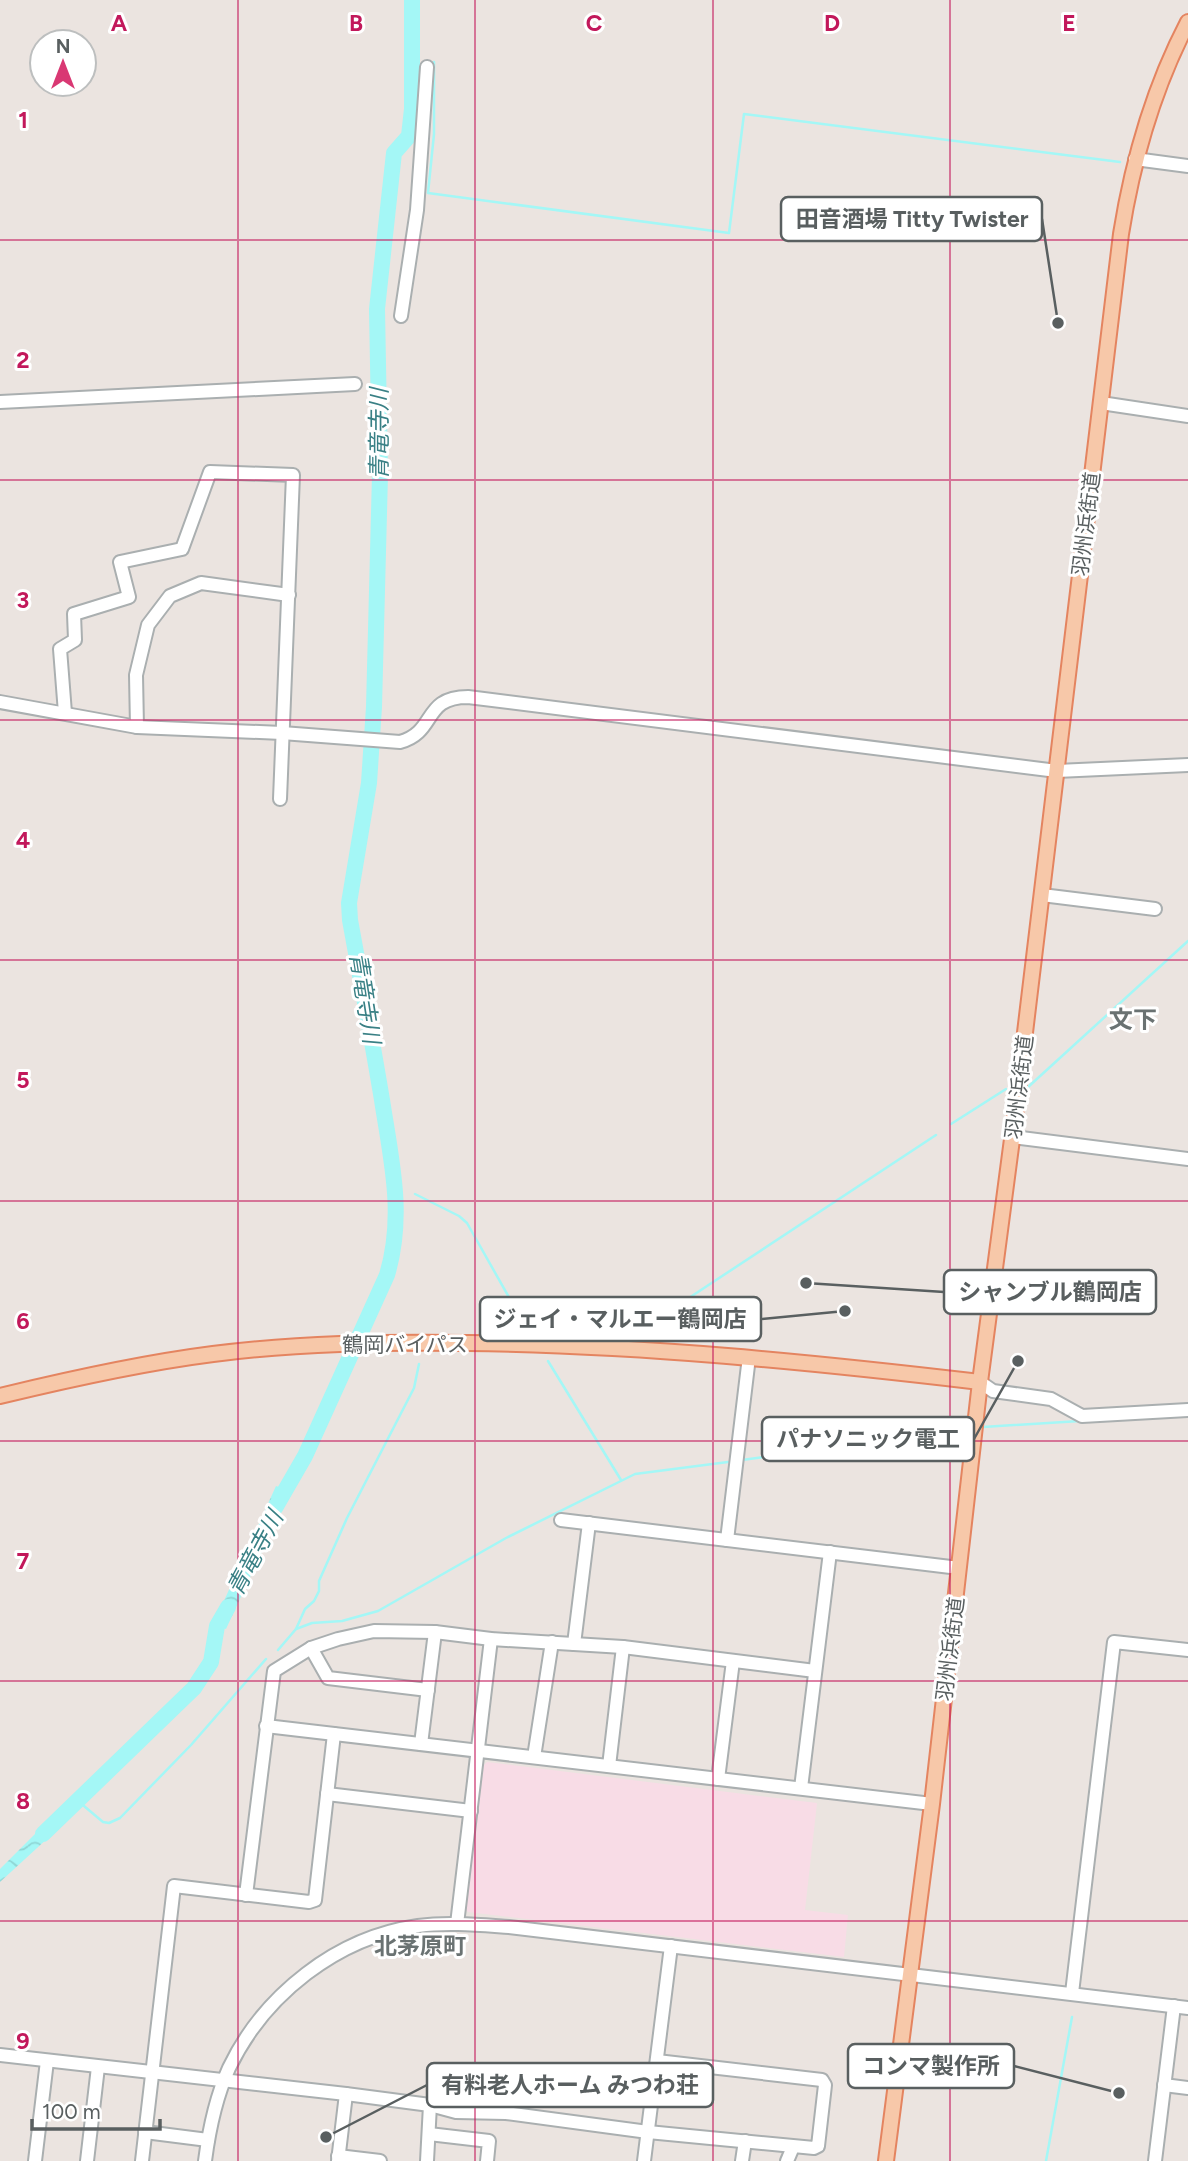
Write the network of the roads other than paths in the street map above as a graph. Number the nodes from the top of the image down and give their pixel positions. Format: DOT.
graph roads {
  1 [pos="1188,22"];
  2 [pos="427,67"];
  3 [pos="1135,159"];
  4 [pos="1188,166"];
  5 [pos="401,316"];
  6 [pos="355,384"];
  7 [pos="0,402"];
  8 [pos="1101,403"];
  9 [pos="1188,416"];
  10 [pos="289,596"];
  11 [pos="0,702"];
  12 [pos="65,713"];
  13 [pos="137,727"];
  14 [pos="282,733"];
  15 [pos="1188,765"];
  16 [pos="1057,771"];
  17 [pos="280,799"];
  18 [pos="1042,895"];
  19 [pos="1155,909"];
  20 [pos="1013,1137"];
  21 [pos="1188,1159"];
  22 [pos="749,1357"];
  23 [pos="980,1382"];
  24 [pos="0,1396"];
  25 [pos="1188,1410"];
  26 [pos="561,1520"];
  27 [pos="589,1523"];
  28 [pos="727,1540"];
  29 [pos="830,1552"];
  30 [pos="959,1568"];
  31 [pos="435,1632"];
  32 [pos="491,1639"];
  33 [pos="552,1642"];
  34 [pos="574,1644"];
  35 [pos="623,1647"];
  36 [pos="311,1648"];
  37 [pos="1188,1650"];
  38 [pos="733,1661"];
  39 [pos="816,1671"];
  40 [pos="428,1690"];
  41 [pos="265,1726"];
  42 [pos="334,1734"];
  43 [pos="421,1744"];
  44 [pos="478,1751"];
  45 [pos="534,1757"];
  46 [pos="609,1766"];
  47 [pos="719,1779"];
  48 [pos="801,1788"];
  49 [pos="327,1794"];
  50 [pos="932,1804"];
  51 [pos="471,1811"];
  52 [pos="246,1895"];
  53 [pos="457,1924"];
  54 [pos="671,1946"];
  55 [pos="910,1974"];
  56 [pos="1072,1993"];
  57 [pos="1174,2006"];
  58 [pos="1188,2008"];
  59 [pos="0,2055"];
  60 [pos="47,2061"];
  61 [pos="657,2061"];
  62 [pos="98,2067"];
  63 [pos="152,2073"];
  64 [pos="225,2079"];
  65 [pos="1164,2085"];
  66 [pos="1188,2088"];
  67 [pos="346,2094"];
  68 [pos="430,2105"];
  69 [pos="648,2132"];
  70 [pos="145,2133"];
  71 [pos="429,2134"];
  72 [pos="208,2140"];
  73 [pos="745,2141"];
  74 [pos="793,2147"];
  75 [pos="338,2158"];
  76 [pos="35,2161"];
  77 [pos="87,2161"];
  78 [pos="142,2161"];
  79 [pos="205,2161"];
  80 [pos="380,2161"];
  81 [pos="426,2161"];
  82 [pos="487,2161"];
  83 [pos="644,2161"];
  84 [pos="743,2161"];
  85 [pos="787,2161"];
  86 [pos="886,2161"];
  87 [pos="1155,2161"];
  1 -- 3 [label="main road, 羽州浜街道"];
  2 -- 5 [label="street"];
  3 -- 4 [label="street"];
  3 -- 8 [label="main road, 羽州浜街道"];
  6 -- 7 [label="street"];
  8 -- 9 [label="street"];
  8 -- 16 [label="main road, 羽州浜街道"];
  10 -- 12 [label="street"];
  10 -- 13 [label="street"];
  10 -- 14 [label="street"];
  11 -- 12 [label="street"];
  12 -- 13 [label="street"];
  13 -- 14 [label="street"];
  14 -- 16 [label="street"];
  14 -- 17 [label="street"];
  15 -- 16 [label="street"];
  16 -- 18 [label="main road, 羽州浜街道"];
  18 -- 19 [label="street"];
  18 -- 20 [label="main road, 羽州浜街道"];
  20 -- 21 [label="street"];
  20 -- 23 [label="main road, 羽州浜街道"];
  22 -- 23 [label="main road, 鶴岡バイパス"];
  22 -- 24 [label="main road, 鶴岡バイパス"];
  22 -- 28 [label="street"];
  23 -- 25 [label="street"];
  23 -- 30 [label="main road, 羽州浜街道"];
  26 -- 27 [label="street"];
  27 -- 28 [label="street"];
  27 -- 34 [label="street"];
  28 -- 29 [label="street"];
  29 -- 30 [label="street"];
  29 -- 39 [label="street"];
  30 -- 50 [label="main road, 羽州浜街道"];
  31 -- 32 [label="street"];
  31 -- 36 [label="street"];
  31 -- 40 [label="street"];
  32 -- 33 [label="street"];
  32 -- 44 [label="street"];
  33 -- 34 [label="street"];
  33 -- 45 [label="street"];
  34 -- 35 [label="street"];
  35 -- 38 [label="street"];
  35 -- 46 [label="street"];
  36 -- 40 [label="street"];
  36 -- 41 [label="street"];
  37 -- 56 [label="street"];
  38 -- 39 [label="street"];
  38 -- 47 [label="street"];
  39 -- 48 [label="street"];
  40 -- 43 [label="street"];
  41 -- 42 [label="street"];
  41 -- 52 [label="street"];
  42 -- 43 [label="street"];
  42 -- 49 [label="street"];
  43 -- 44 [label="street"];
  44 -- 45 [label="street"];
  44 -- 51 [label="street"];
  45 -- 46 [label="street"];
  46 -- 47 [label="street"];
  47 -- 48 [label="street"];
  48 -- 50 [label="street"];
  49 -- 51 [label="street"];
  49 -- 52 [label="street"];
  50 -- 55 [label="main road, 羽州浜街道"];
  51 -- 53 [label="street"];
  52 -- 63 [label="street"];
  53 -- 54 [label="street"];
  53 -- 64 [label="street"];
  54 -- 55 [label="street"];
  54 -- 61 [label="street"];
  55 -- 56 [label="street"];
  55 -- 86 [label="main road, 羽州浜街道"];
  56 -- 57 [label="street"];
  57 -- 58 [label="street"];
  57 -- 65 [label="street"];
  59 -- 60 [label="street"];
  60 -- 62 [label="street"];
  60 -- 76 [label="street"];
  61 -- 69 [label="street"];
  61 -- 74 [label="street"];
  62 -- 63 [label="street"];
  62 -- 77 [label="street"];
  63 -- 64 [label="street"];
  63 -- 70 [label="street"];
  64 -- 67 [label="street"];
  64 -- 72 [label="street"];
  65 -- 66 [label="street"];
  65 -- 87 [label="street"];
  67 -- 68 [label="street"];
  67 -- 75 [label="street"];
  68 -- 69 [label="street"];
  68 -- 71 [label="street"];
  69 -- 73 [label="street"];
  69 -- 83 [label="street"];
  70 -- 72 [label="street"];
  70 -- 78 [label="street"];
  71 -- 81 [label="street"];
  71 -- 82 [label="street"];
  72 -- 79 [label="street"];
  73 -- 74 [label="street"];
  73 -- 84 [label="street"];
  74 -- 85 [label="street"];
  75 -- 80 [label="street"];
}
